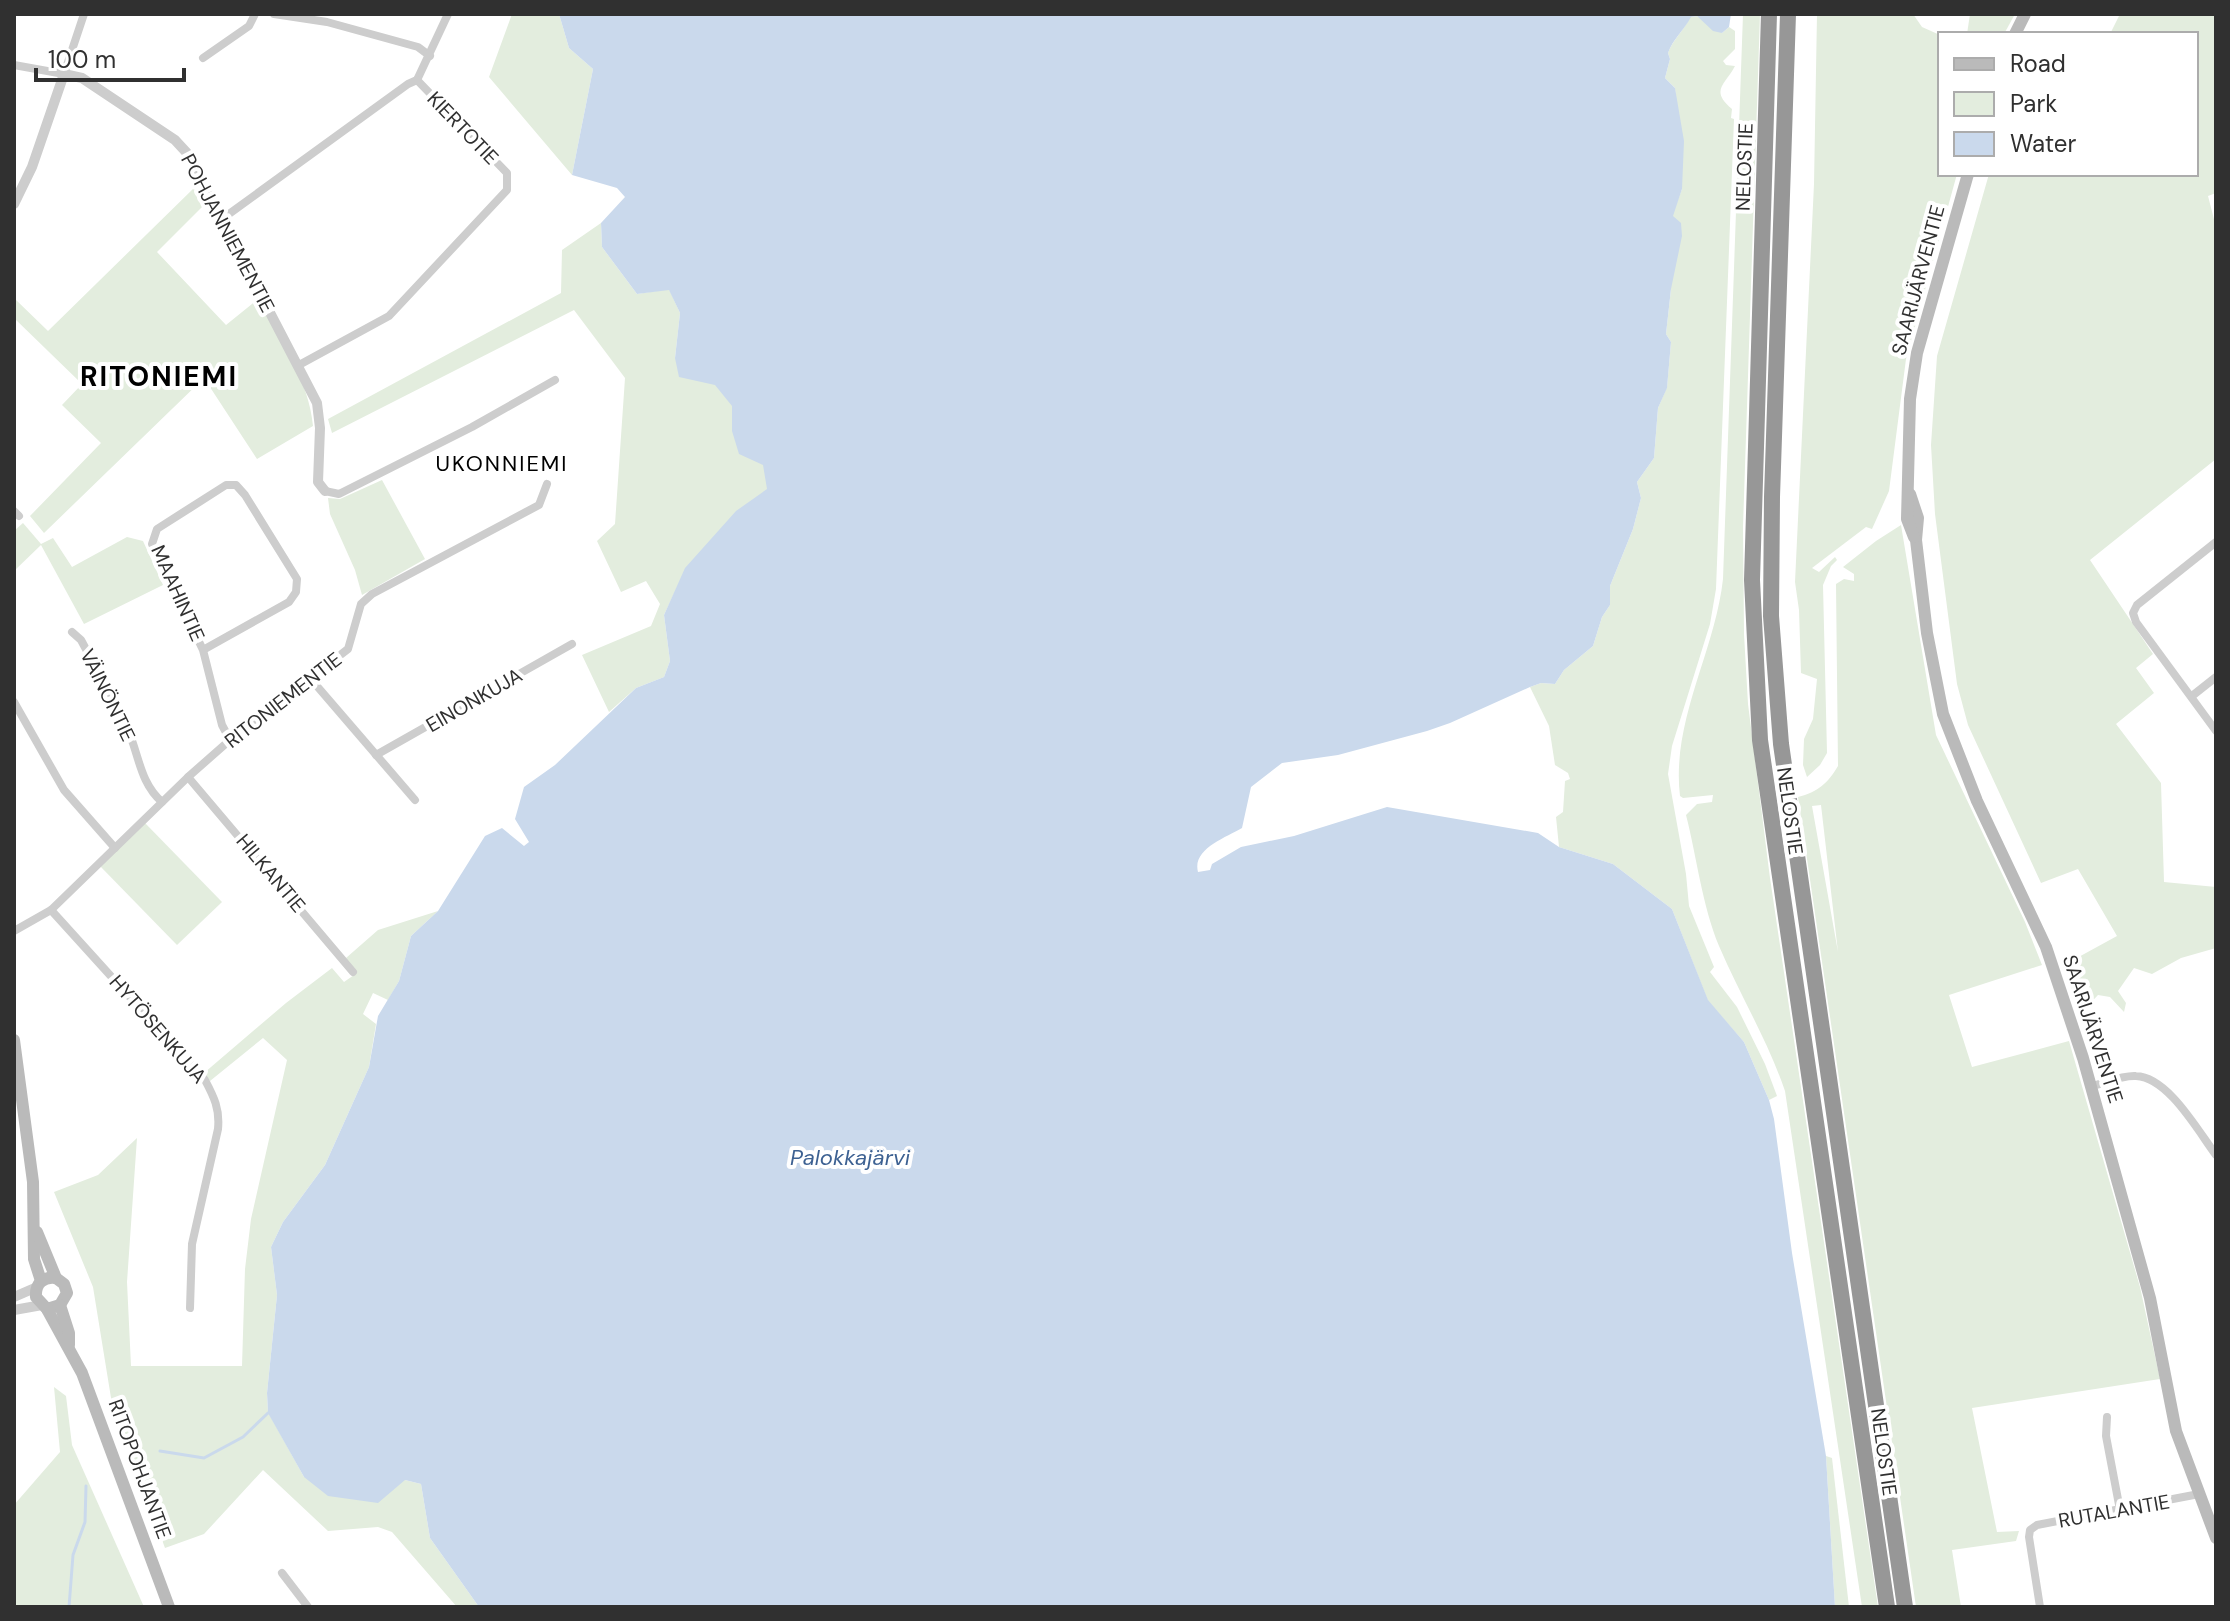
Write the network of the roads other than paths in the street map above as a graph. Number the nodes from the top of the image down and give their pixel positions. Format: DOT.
graph roads {
  1 [pos="84,14"];
  2 [pos="255,14"];
  3 [pos="274,14"];
  4 [pos="448,14"];
  5 [pos="1769,14"];
  6 [pos="1788,14"];
  7 [pos="2025,14"];
  8 [pos="2016,32"];
  9 [pos="430,56"];
  10 [pos="203,58"];
  11 [pos="14,65"];
  12 [pos="64,74"];
  13 [pos="417,80"];
  14 [pos="1967,176"];
  15 [pos="14,204"];
  16 [pos="222,219"];
  17 [pos="299,365"];
  18 [pos="555,380"];
  19 [pos="547,484"];
  20 [pos="325,491"];
  21 [pos="2216,542"];
  22 [pos="72,632"];
  23 [pos="572,644"];
  24 [pos="203,650"];
  25 [pos="2216,677"];
  26 [pos="310,678"];
  27 [pos="2192,696"];
  28 [pos="14,702"];
  29 [pos="2216,731"];
  30 [pos="230,740"];
  31 [pos="376,755"];
  32 [pos="188,777"];
  33 [pos="415,800"];
  34 [pos="162,802"];
  35 [pos="115,848"];
  36 [pos="51,910"];
  37 [pos="14,931"];
  38 [pos="353,972"];
  39 [pos="14,1040"];
  40 [pos="2092,1086"];
  41 [pos="2216,1155"];
  42 [pos="35,1228"];
  43 [pos="56,1278"];
  44 [pos="39,1284"];
  45 [pos="14,1297"];
  46 [pos="50,1306"];
  47 [pos="190,1308"];
  48 [pos="14,1310"];
  49 [pos="2107,1417"];
  50 [pos="2199,1494"];
  51 [pos="2120,1510"];
  52 [pos="2216,1538"];
  53 [pos="282,1573"];
  54 [pos="169,1607"];
  55 [pos="308,1607"];
  56 [pos="1887,1607"];
  57 [pos="1905,1607"];
  58 [pos="2040,1607"];
  1 -- 12 [label="street"];
  2 -- 10 [label="street"];
  3 -- 9 [label="street"];
  4 -- 9 [label="street"];
  5 -- 56 [label="highway, NELOSTIE"];
  6 -- 57 [label="highway, NELOSTIE"];
  7 -- 8 [label="main road"];
  9 -- 13 [label="street"];
  11 -- 12 [label="street"];
  12 -- 15 [label="street"];
  12 -- 16 [label="street, POHJANNIEMENTIE"];
  13 -- 16 [label="street, KIERTOTIE"];
  13 -- 17 [label="street, KIERTOTIE"];
  14 -- 40 [label="main road, SAARIJÄRVENTIE"];
  16 -- 17 [label="street, POHJANNIEMENTIE"];
  17 -- 20 [label="street, POHJANNIEMENTIE"];
  18 -- 20 [label="street"];
  19 -- 26 [label="street, RITONIEMENTIE"];
  21 -- 27 [label="street"];
  22 -- 34 [label="street, VÄINÖNTIE"];
  23 -- 31 [label="street, EINONKUJA"];
  24 -- 24 [label="street, MAAHINTIE"];
  24 -- 30 [label="street, MAAHINTIE"];
  25 -- 27 [label="street"];
  26 -- 30 [label="street, RITONIEMENTIE"];
  26 -- 31 [label="street"];
  27 -- 29 [label="street"];
  28 -- 35 [label="street"];
  30 -- 32 [label="street, RITONIEMENTIE"];
  31 -- 33 [label="street"];
  32 -- 34 [label="street, RITONIEMENTIE"];
  32 -- 38 [label="street, HILKANTIE"];
  34 -- 35 [label="street, RITONIEMENTIE"];
  35 -- 36 [label="street, RITONIEMENTIE"];
  36 -- 37 [label="street, RITONIEMENTIE"];
  36 -- 47 [label="street, HYTÖSENKUJA"];
  39 -- 42 [label="main road"];
  40 -- 41 [label="street"];
  40 -- 50 [label="main road, SAARIJÄRVENTIE"];
  42 -- 43 [label="main road"];
  42 -- 44 [label="main road"];
  43 -- 44 [label="main road"];
  43 -- 46 [label="main road"];
  44 -- 45 [label="street"];
  44 -- 46 [label="main road"];
  46 -- 48 [label="street"];
  46 -- 54 [label="main road, RITOPOHJANTIE"];
  49 -- 51 [label="street"];
  50 -- 51 [label="street, RUTALANTIE"];
  50 -- 52 [label="main road, SAARIJÄRVENTIE"];
  51 -- 58 [label="street, RUTALANTIE"];
  53 -- 55 [label="street"];
}
